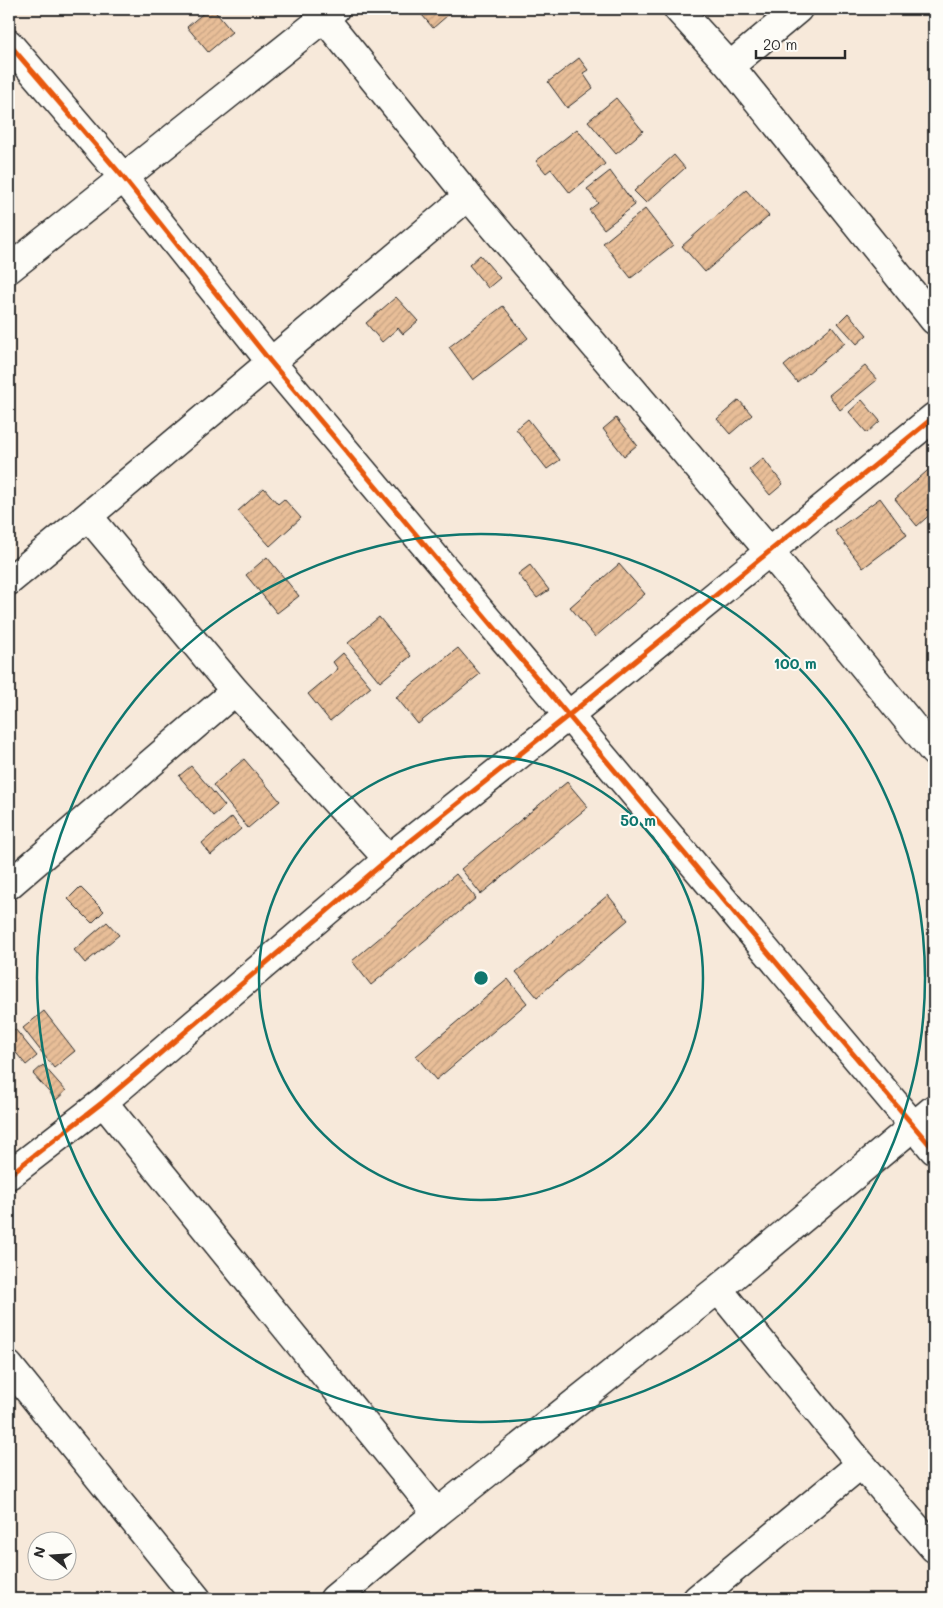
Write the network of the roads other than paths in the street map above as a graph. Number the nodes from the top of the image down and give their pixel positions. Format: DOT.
graph roads {
  1 [pos="678,9"];
  2 [pos="798,9"];
  3 [pos="325,12"];
  4 [pos="9,44"];
  5 [pos="730,66"];
  6 [pos="123,177"];
  7 [pos="468,196"];
  8 [pos="9,269"];
  9 [pos="934,320"];
  10 [pos="270,361"];
  11 [pos="934,418"];
  12 [pos="88,516"];
  13 [pos="769,551"];
  14 [pos="9,581"];
  15 [pos="235,691"];
  16 [pos="569,715"];
  17 [pos="934,752"];
  18 [pos="388,860"];
  19 [pos="9,885"];
  20 [pos="103,1102"];
  21 [pos="924,1118"];
  22 [pos="934,1150"];
  23 [pos="9,1175"];
  24 [pos="718,1289"];
  25 [pos="9,1366"];
  26 [pos="861,1464"];
  27 [pos="437,1513"];
  28 [pos="934,1548"];
  29 [pos="197,1599"];
  30 [pos="334,1599"];
  31 [pos="698,1599"];
  1 -- 5 [label="street"];
  2 -- 5 [label="street"];
  3 -- 6 [label="street"];
  3 -- 7 [label="street"];
  4 -- 6 [label="street"];
  5 -- 9 [label="street"];
  6 -- 8 [label="street"];
  6 -- 10 [label="street"];
  7 -- 10 [label="street"];
  7 -- 13 [label="street"];
  10 -- 12 [label="street"];
  10 -- 16 [label="street"];
  11 -- 13 [label="street"];
  12 -- 14 [label="street"];
  12 -- 15 [label="street"];
  13 -- 16 [label="street"];
  13 -- 17 [label="street"];
  15 -- 18 [label="street"];
  15 -- 19 [label="street"];
  16 -- 18 [label="street"];
  16 -- 21 [label="street"];
  18 -- 20 [label="street"];
  20 -- 23 [label="street"];
  20 -- 27 [label="street"];
  21 -- 22 [label="street"];
  21 -- 24 [label="street"];
  24 -- 26 [label="street"];
  24 -- 27 [label="street"];
  25 -- 29 [label="street"];
  26 -- 28 [label="street"];
  26 -- 31 [label="street"];
  27 -- 30 [label="street"];
}
